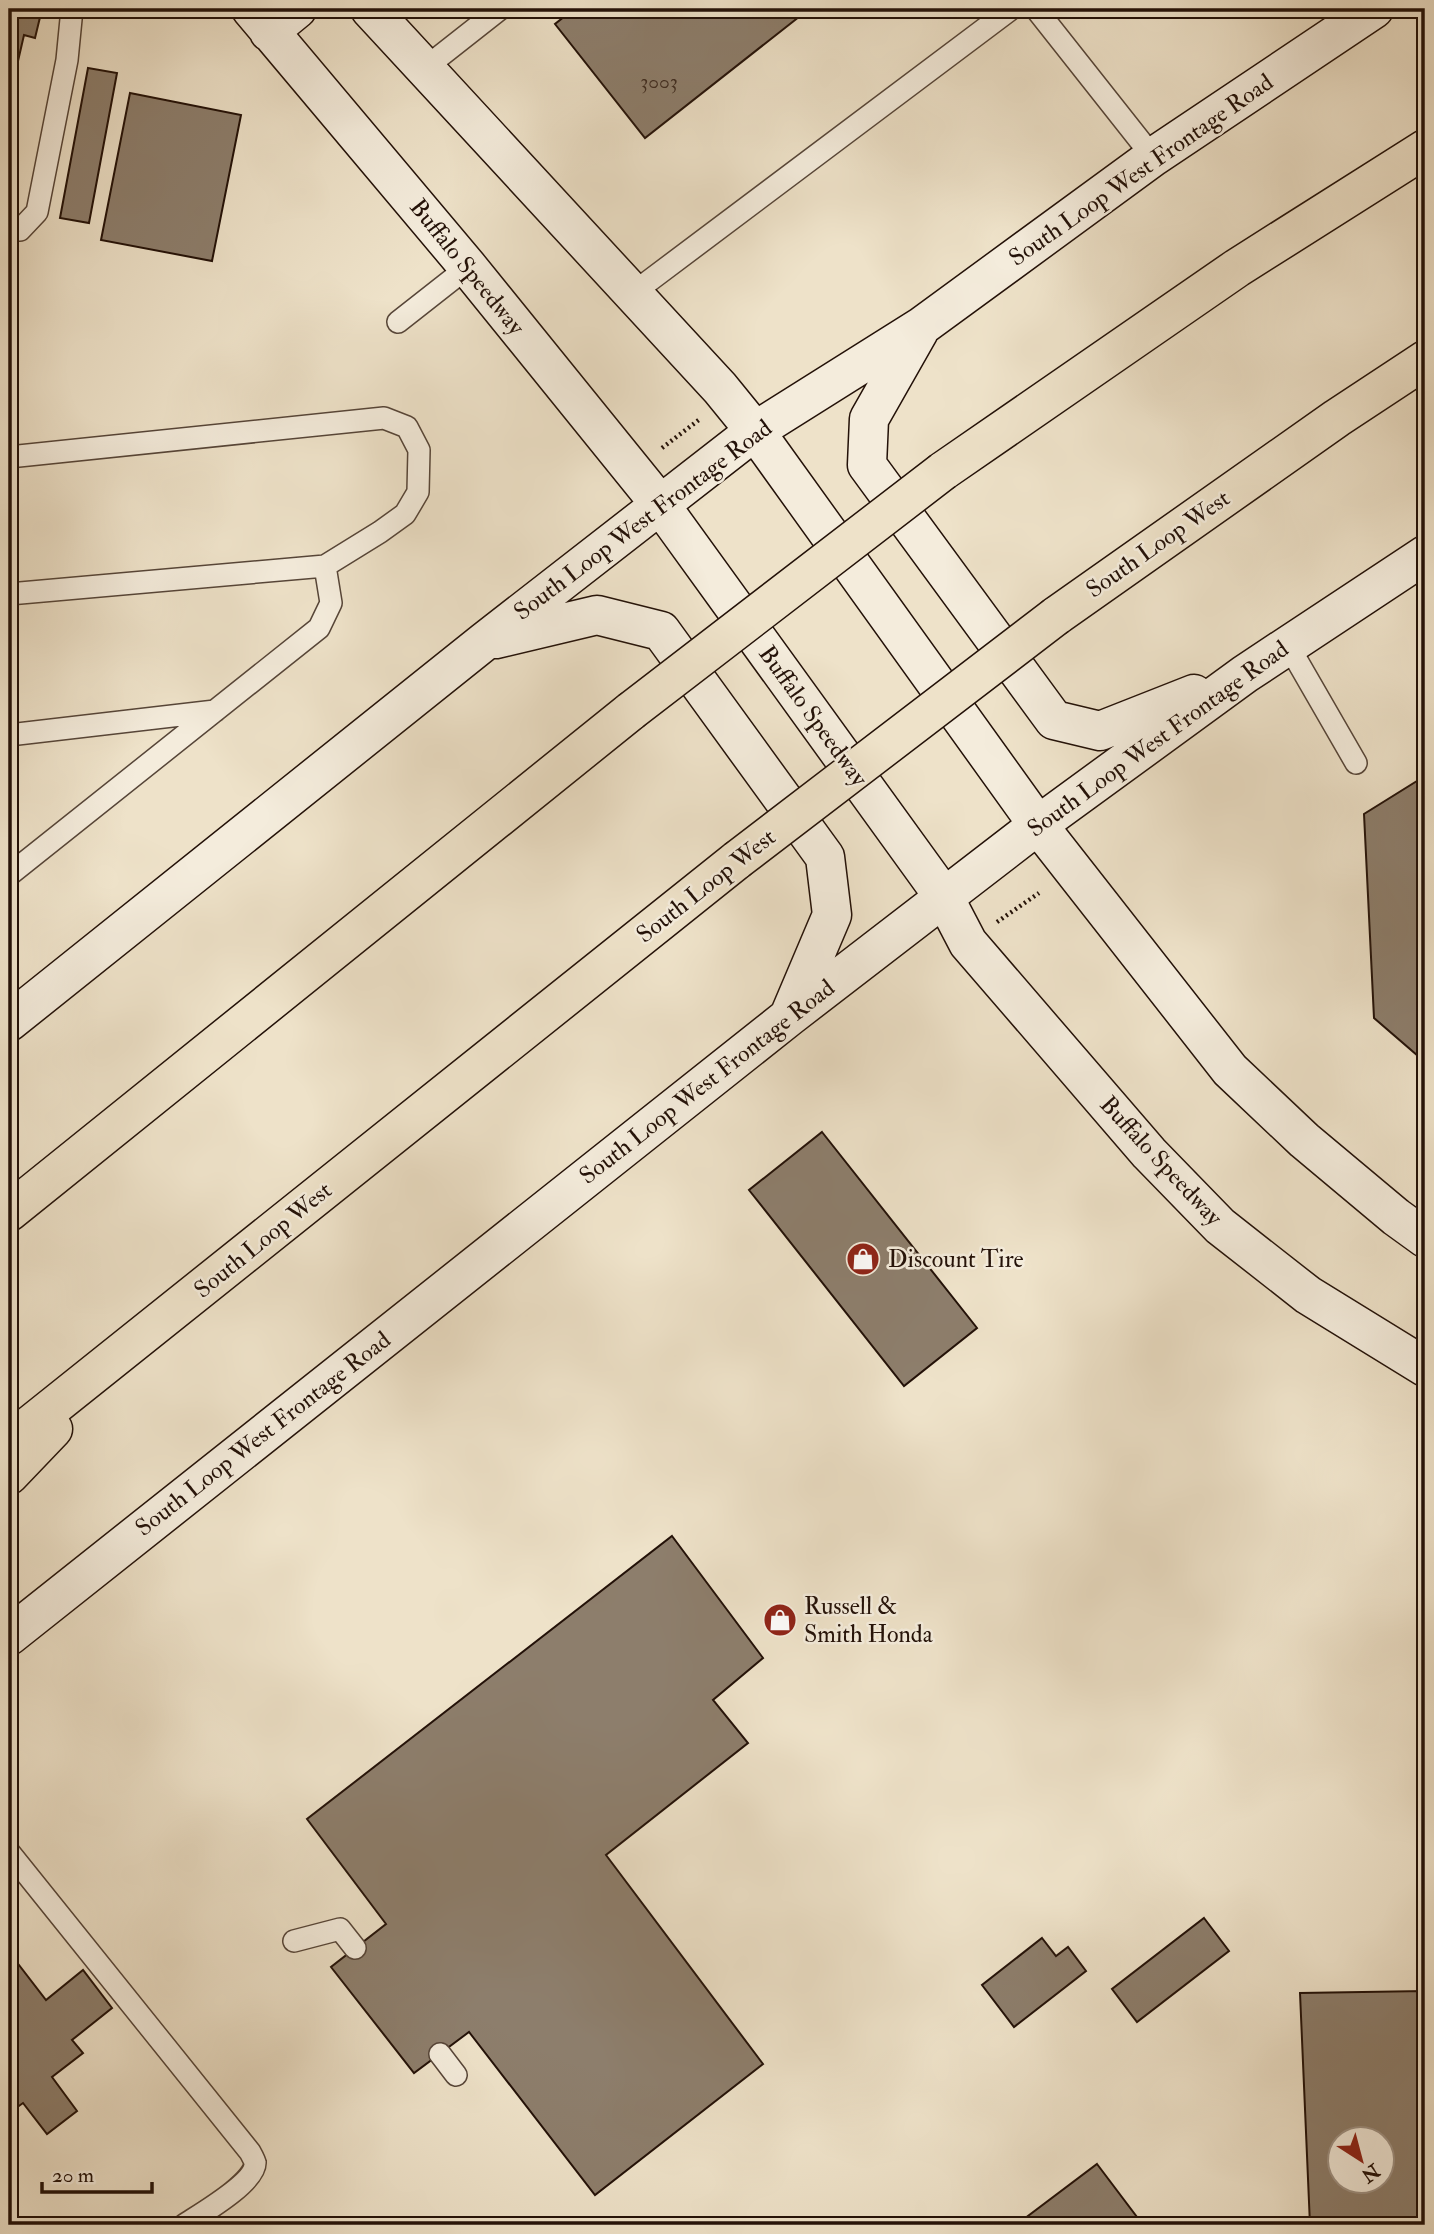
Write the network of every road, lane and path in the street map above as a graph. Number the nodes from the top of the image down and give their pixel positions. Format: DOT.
graph roads {
  1 [pos="72,9"];
  2 [pos="370,9"];
  3 [pos="500,9"];
  4 [pos="1011,9"];
  5 [pos="1036,9"];
  6 [pos="1362,12"];
  7 [pos="272,17"];
  8 [pos="425,68"];
  9 [pos="1425,149"];
  10 [pos="1153,157"];
  11 [pos="9,230"];
  12 [pos="468,267"];
  13 [pos="633,293"];
  14 [pos="398,322"];
  15 [pos="922,326"];
  16 [pos="1425,360"];
  17 [pos="701,418"];
  18 [pos="755,431"];
  19 [pos="659,450"];
  20 [pos="9,457"];
  21 [pos="659,503"];
  22 [pos="1425,555"];
  23 [pos="326,566"];
  24 [pos="9,594"];
  25 [pos="485,641"];
  26 [pos="1288,646"];
  27 [pos="1245,674"];
  28 [pos="215,711"];
  29 [pos="9,735"];
  30 [pos="1356,763"];
  31 [pos="1038,825"];
  32 [pos="9,875"];
  33 [pos="1039,893"];
  34 [pos="944,897"];
  35 [pos="996,923"];
  36 [pos="790,1016"];
  37 [pos="9,1022"];
  38 [pos="108,1132"];
  39 [pos="9,1201"];
  40 [pos="9,1212"];
  41 [pos="1425,1238"];
  42 [pos="138,1340"];
  43 [pos="1425,1367"];
  44 [pos="9,1442"];
  45 [pos="9,1475"];
  46 [pos="9,1636"];
  47 [pos="9,1852"];
  48 [pos="294,1941"];
  49 [pos="355,1948"];
  50 [pos="440,2054"];
  51 [pos="456,2075"];
  52 [pos="191,2223"];
  1 -- 11 [label="lane"];
  2 -- 8 [label="main road"];
  3 -- 8 [label="lane"];
  4 -- 13 [label="lane"];
  5 -- 10 [label="lane"];
  6 -- 10 [label="main road, South Loop West Frontage Road"];
  7 -- 12 [label="main road, Buffalo Speedway"];
  8 -- 13 [label="main road"];
  9 -- 38 [label="highway, bridge"];
  10 -- 15 [label="main road, South Loop West Frontage Road"];
  12 -- 14 [label="lane"];
  12 -- 21 [label="main road, Buffalo Speedway"];
  13 -- 18 [label="main road"];
  15 -- 18 [label="main road, South Loop West Frontage Road"];
  15 -- 27 [label="main road"];
  16 -- 42 [label="highway, South Loop West, bridge"];
  17 -- 19 [label="path"];
  18 -- 21 [label="main road, South Loop West Frontage Road"];
  18 -- 31 [label="main road"];
  20 -- 23 [label="lane"];
  21 -- 25 [label="main road, South Loop West Frontage Road"];
  21 -- 34 [label="main road, Buffalo Speedway"];
  22 -- 26 [label="main road, South Loop West Frontage Road"];
  23 -- 24 [label="lane"];
  23 -- 28 [label="lane"];
  25 -- 36 [label="main road"];
  25 -- 37 [label="main road, South Loop West Frontage Road"];
  26 -- 27 [label="main road, South Loop West Frontage Road"];
  26 -- 30 [label="lane"];
  27 -- 31 [label="main road, South Loop West Frontage Road"];
  28 -- 29 [label="lane"];
  28 -- 32 [label="lane"];
  31 -- 34 [label="main road, South Loop West Frontage Road"];
  31 -- 41 [label="main road"];
  33 -- 35 [label="path"];
  34 -- 36 [label="main road, South Loop West Frontage Road"];
  34 -- 43 [label="main road, Buffalo Speedway"];
  36 -- 46 [label="main road, South Loop West Frontage Road"];
  38 -- 39 [label="highway"];
  38 -- 40 [label="highway"];
  42 -- 44 [label="highway, South Loop West"];
  42 -- 45 [label="highway"];
  47 -- 52 [label="lane"];
  48 -- 49 [label="lane"];
  50 -- 51 [label="lane"];
}
